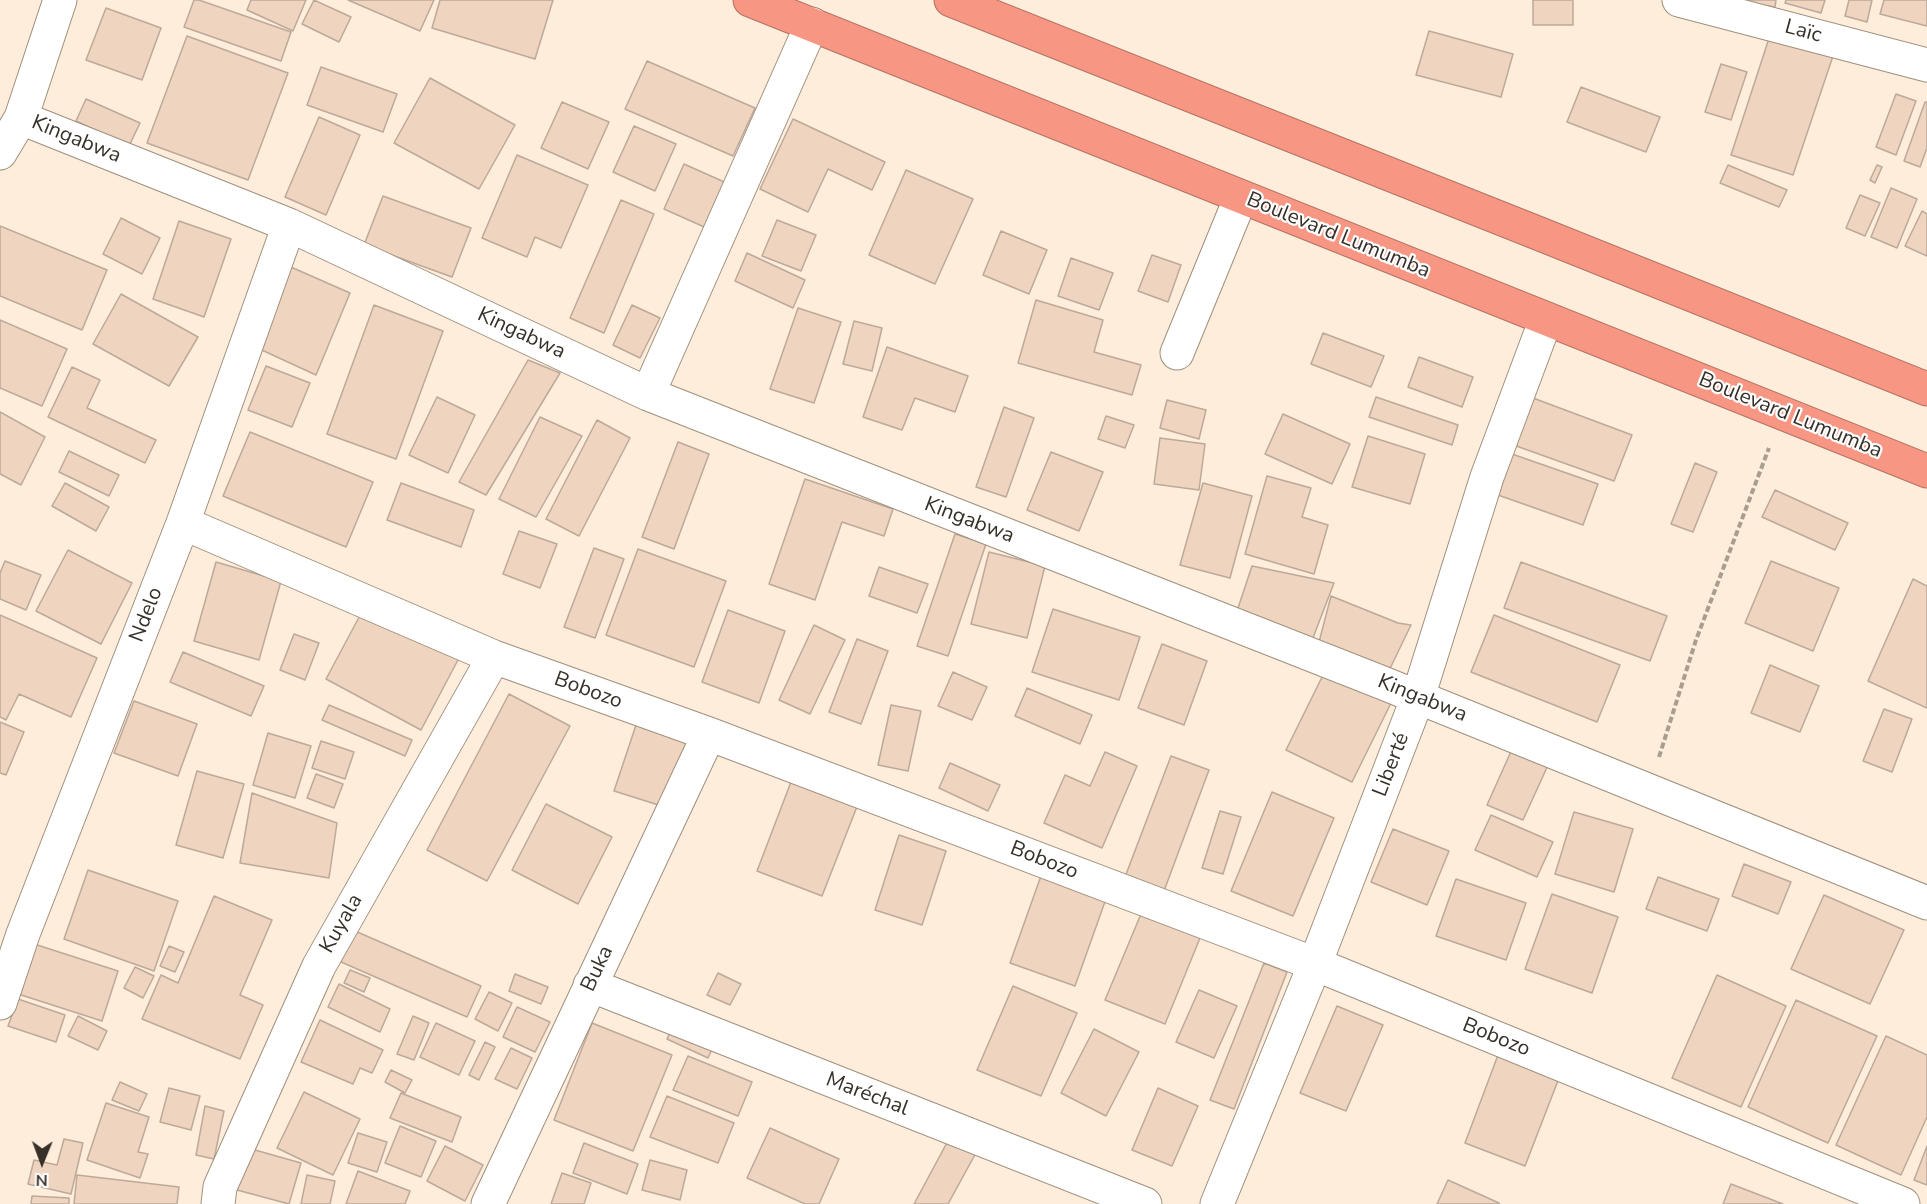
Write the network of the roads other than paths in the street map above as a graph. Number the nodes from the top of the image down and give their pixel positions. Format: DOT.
graph roads {
  1 [pos="60,0"];
  2 [pos="750,0"];
  3 [pos="951,0"];
  4 [pos="1679,0"];
  5 [pos="812,24"];
  6 [pos="1927,65"];
  7 [pos="21,118"];
  8 [pos="0,153"];
  9 [pos="1241,197"];
  10 [pos="289,225"];
  11 [pos="1546,319"];
  12 [pos="1177,353"];
  13 [pos="1927,389"];
  14 [pos="648,394"];
  15 [pos="1927,471"];
  16 [pos="183,524"];
  17 [pos="494,657"];
  18 [pos="1418,697"];
  19 [pos="709,734"];
  20 [pos="1927,903"];
  21 [pos="1315,964"];
  22 [pos="590,985"];
  23 [pos="0,1004"];
  24 [pos="218,1204"];
  25 [pos="488,1204"];
  26 [pos="1145,1204"];
  27 [pos="1217,1204"];
  28 [pos="1903,1204"];
  1 -- 7 [label="street"];
  2 -- 5 [label="highway, Boulevard Lumumba"];
  3 -- 13 [label="highway"];
  4 -- 6 [label="street, Laïc"];
  5 -- 9 [label="highway, Boulevard Lumumba"];
  5 -- 14 [label="street"];
  7 -- 8 [label="street"];
  7 -- 10 [label="street, Kingabwa"];
  9 -- 11 [label="highway, Boulevard Lumumba"];
  9 -- 12 [label="street"];
  10 -- 14 [label="street, Kingabwa"];
  10 -- 16 [label="street, Ndelo"];
  11 -- 15 [label="highway, Boulevard Lumumba"];
  11 -- 18 [label="street, Liberté"];
  14 -- 18 [label="street, Kingabwa"];
  16 -- 17 [label="street, Bobozo"];
  16 -- 23 [label="street, Ndelo"];
  17 -- 19 [label="street, Bobozo"];
  17 -- 24 [label="street, Kuyala"];
  18 -- 20 [label="street, Kingabwa"];
  18 -- 21 [label="street, Liberté"];
  19 -- 21 [label="street, Bobozo"];
  19 -- 22 [label="street, Buka"];
  21 -- 27 [label="street, Liberté"];
  21 -- 28 [label="street, Bobozo"];
  22 -- 25 [label="street, Buka"];
  22 -- 26 [label="street, Maréchal"];
}
